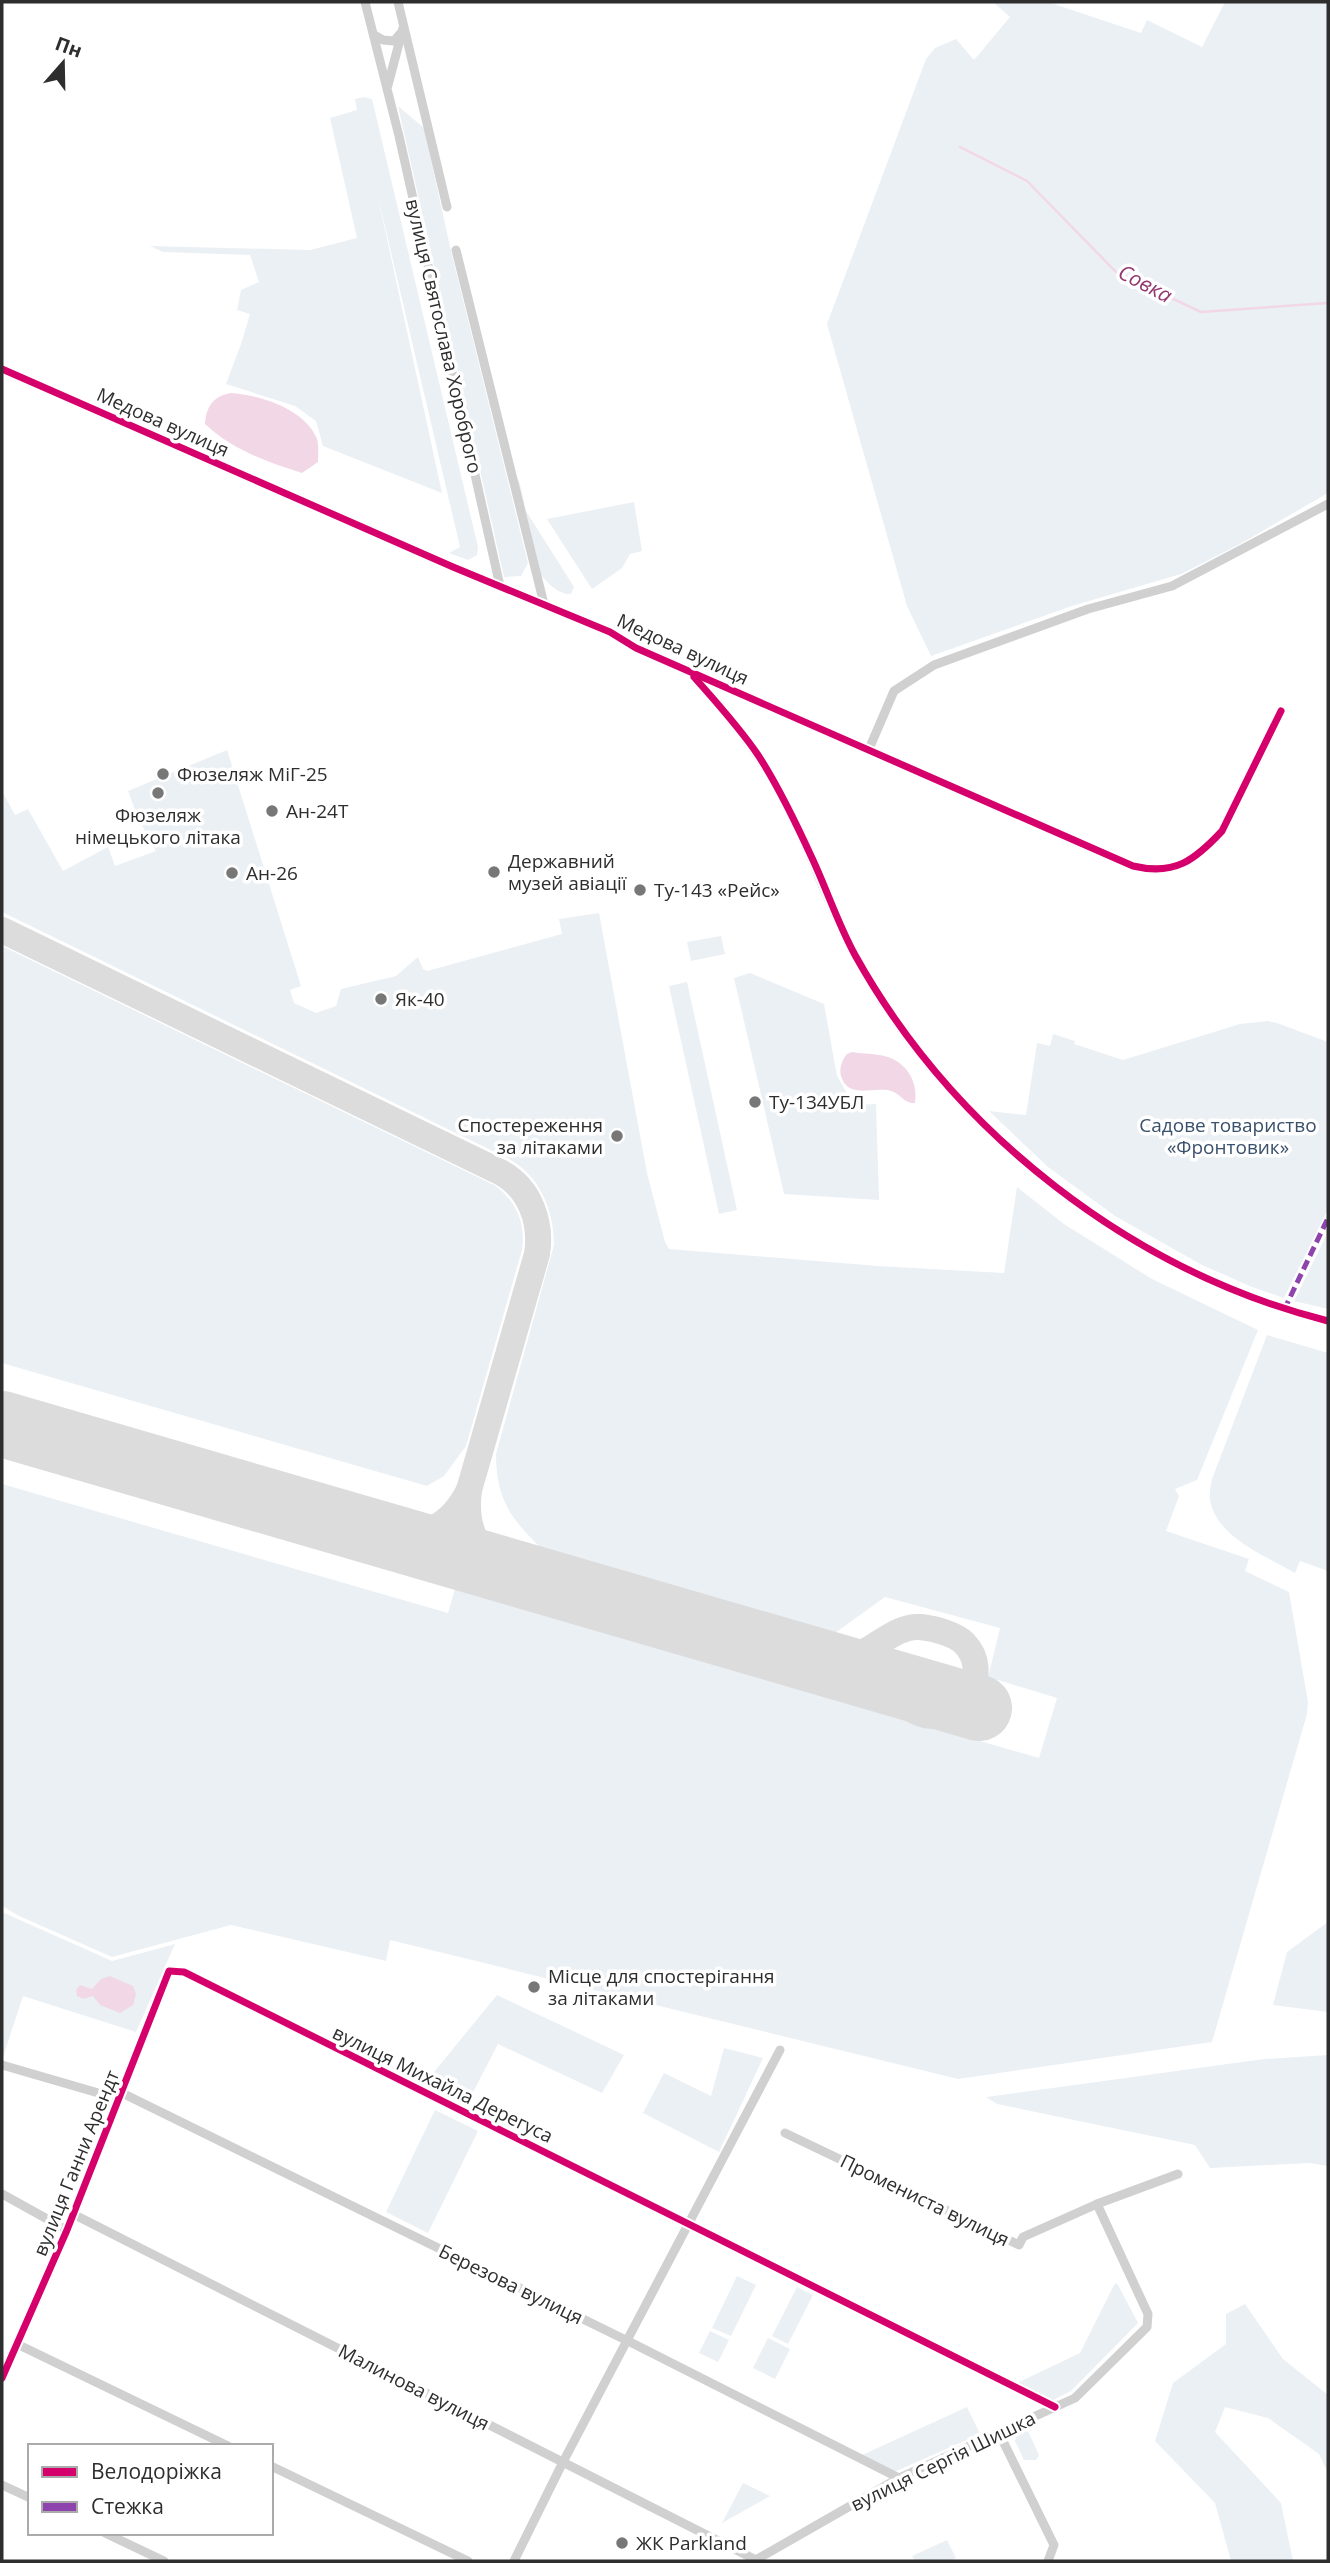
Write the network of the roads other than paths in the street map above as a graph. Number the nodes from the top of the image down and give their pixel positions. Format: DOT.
graph roads {
  1 [pos="365,2"];
  2 [pos="398,2"];
  3 [pos="404,26"];
  4 [pos="374,34"];
  5 [pos="388,86"];
  6 [pos="447,207"];
  7 [pos="456,250"];
  8 [pos="2,369"];
  9 [pos="1328,504"];
  10 [pos="499,586"];
  11 [pos="544,604"];
  12 [pos="690,672"];
  13 [pos="1281,711"];
  14 [pos="869,749"];
  15 [pos="1328,1321"];
  16 [pos="184,1972"];
  17 [pos="780,2050"];
  18 [pos="2,2065"];
  19 [pos="120,2096"];
  20 [pos="785,2133"];
  21 [pos="1178,2174"];
  22 [pos="2,2194"];
  23 [pos="1097,2204"];
  24 [pos="73,2214"];
  25 [pos="688,2224"];
  26 [pos="67,2230"];
  27 [pos="628,2342"];
  28 [pos="18,2344"];
  29 [pos="2,2378"];
  30 [pos="1055,2407"];
  31 [pos="999,2432"];
  32 [pos="224,2444"];
  33 [pos="563,2462"];
  34 [pos="273,2467"];
  35 [pos="899,2479"];
  36 [pos="2,2485"];
  37 [pos="28,2497"];
  38 [pos="109,2535"];
  39 [pos="164,2561"];
  40 [pos="468,2561"];
  41 [pos="514,2561"];
  42 [pos="755,2561"];
  43 [pos="1048,2561"];
  1 -- 4 [label="street, вулиця Святослава Хороброго"];
  2 -- 3 [label="street, вулиця Святослава Хороброго"];
  3 -- 4 [label="street"];
  3 -- 5 [label="street, вулиця Святослава Хороброго"];
  3 -- 6 [label="street, вулиця Святослава Хороброго"];
  4 -- 5 [label="street, вулиця Святослава Хороброго"];
  5 -- 10 [label="street, вулиця Святослава Хороброго"];
  7 -- 11 [label="street, вулиця Святослава Хороброго"];
  8 -- 10 [label="street, Медова вулиця"];
  9 -- 14 [label="street"];
  10 -- 11 [label="street, Медова вулиця"];
  11 -- 12 [label="street, Медова вулиця"];
  12 -- 14 [label="street, Медова вулиця"];
  12 -- 15 [label="street"];
  13 -- 14 [label="street, Медова вулиця"];
  16 -- 19 [label="street, вулиця Ганни Арендт"];
  16 -- 25 [label="street, вулиця Михайла Дерегуса"];
  17 -- 25 [label="street"];
  18 -- 19 [label="street, Березова вулиця"];
  19 -- 24 [label="street, вулиця Ганни Арендт"];
  19 -- 27 [label="street, Березова вулиця"];
  20 -- 23 [label="street, Промениста вулиця"];
  21 -- 23 [label="street, Промениста вулиця"];
  22 -- 26 [label="street"];
  23 -- 30 [label="street, вулиця Сергія Шишка"];
  24 -- 26 [label="street, вулиця Ганни Арендт"];
  24 -- 33 [label="street, Малинова вулиця"];
  25 -- 27 [label="street"];
  25 -- 30 [label="street, вулиця Михайла Дерегуса"];
  26 -- 28 [label="street, вулиця Ганни Арендт"];
  27 -- 33 [label="street"];
  27 -- 35 [label="street, Березова вулиця"];
  28 -- 29 [label="street, вулиця Ганни Арендт"];
  28 -- 32 [label="street"];
  30 -- 31 [label="street, вулиця Сергія Шишка"];
  31 -- 35 [label="street, вулиця Сергія Шишка"];
  31 -- 43 [label="street"];
  33 -- 41 [label="street"];
  33 -- 42 [label="street, Малинова вулиця"];
  34 -- 40 [label="street"];
  35 -- 42 [label="street, вулиця Сергія Шишка"];
  36 -- 37 [label="street"];
  38 -- 39 [label="street"];
}
